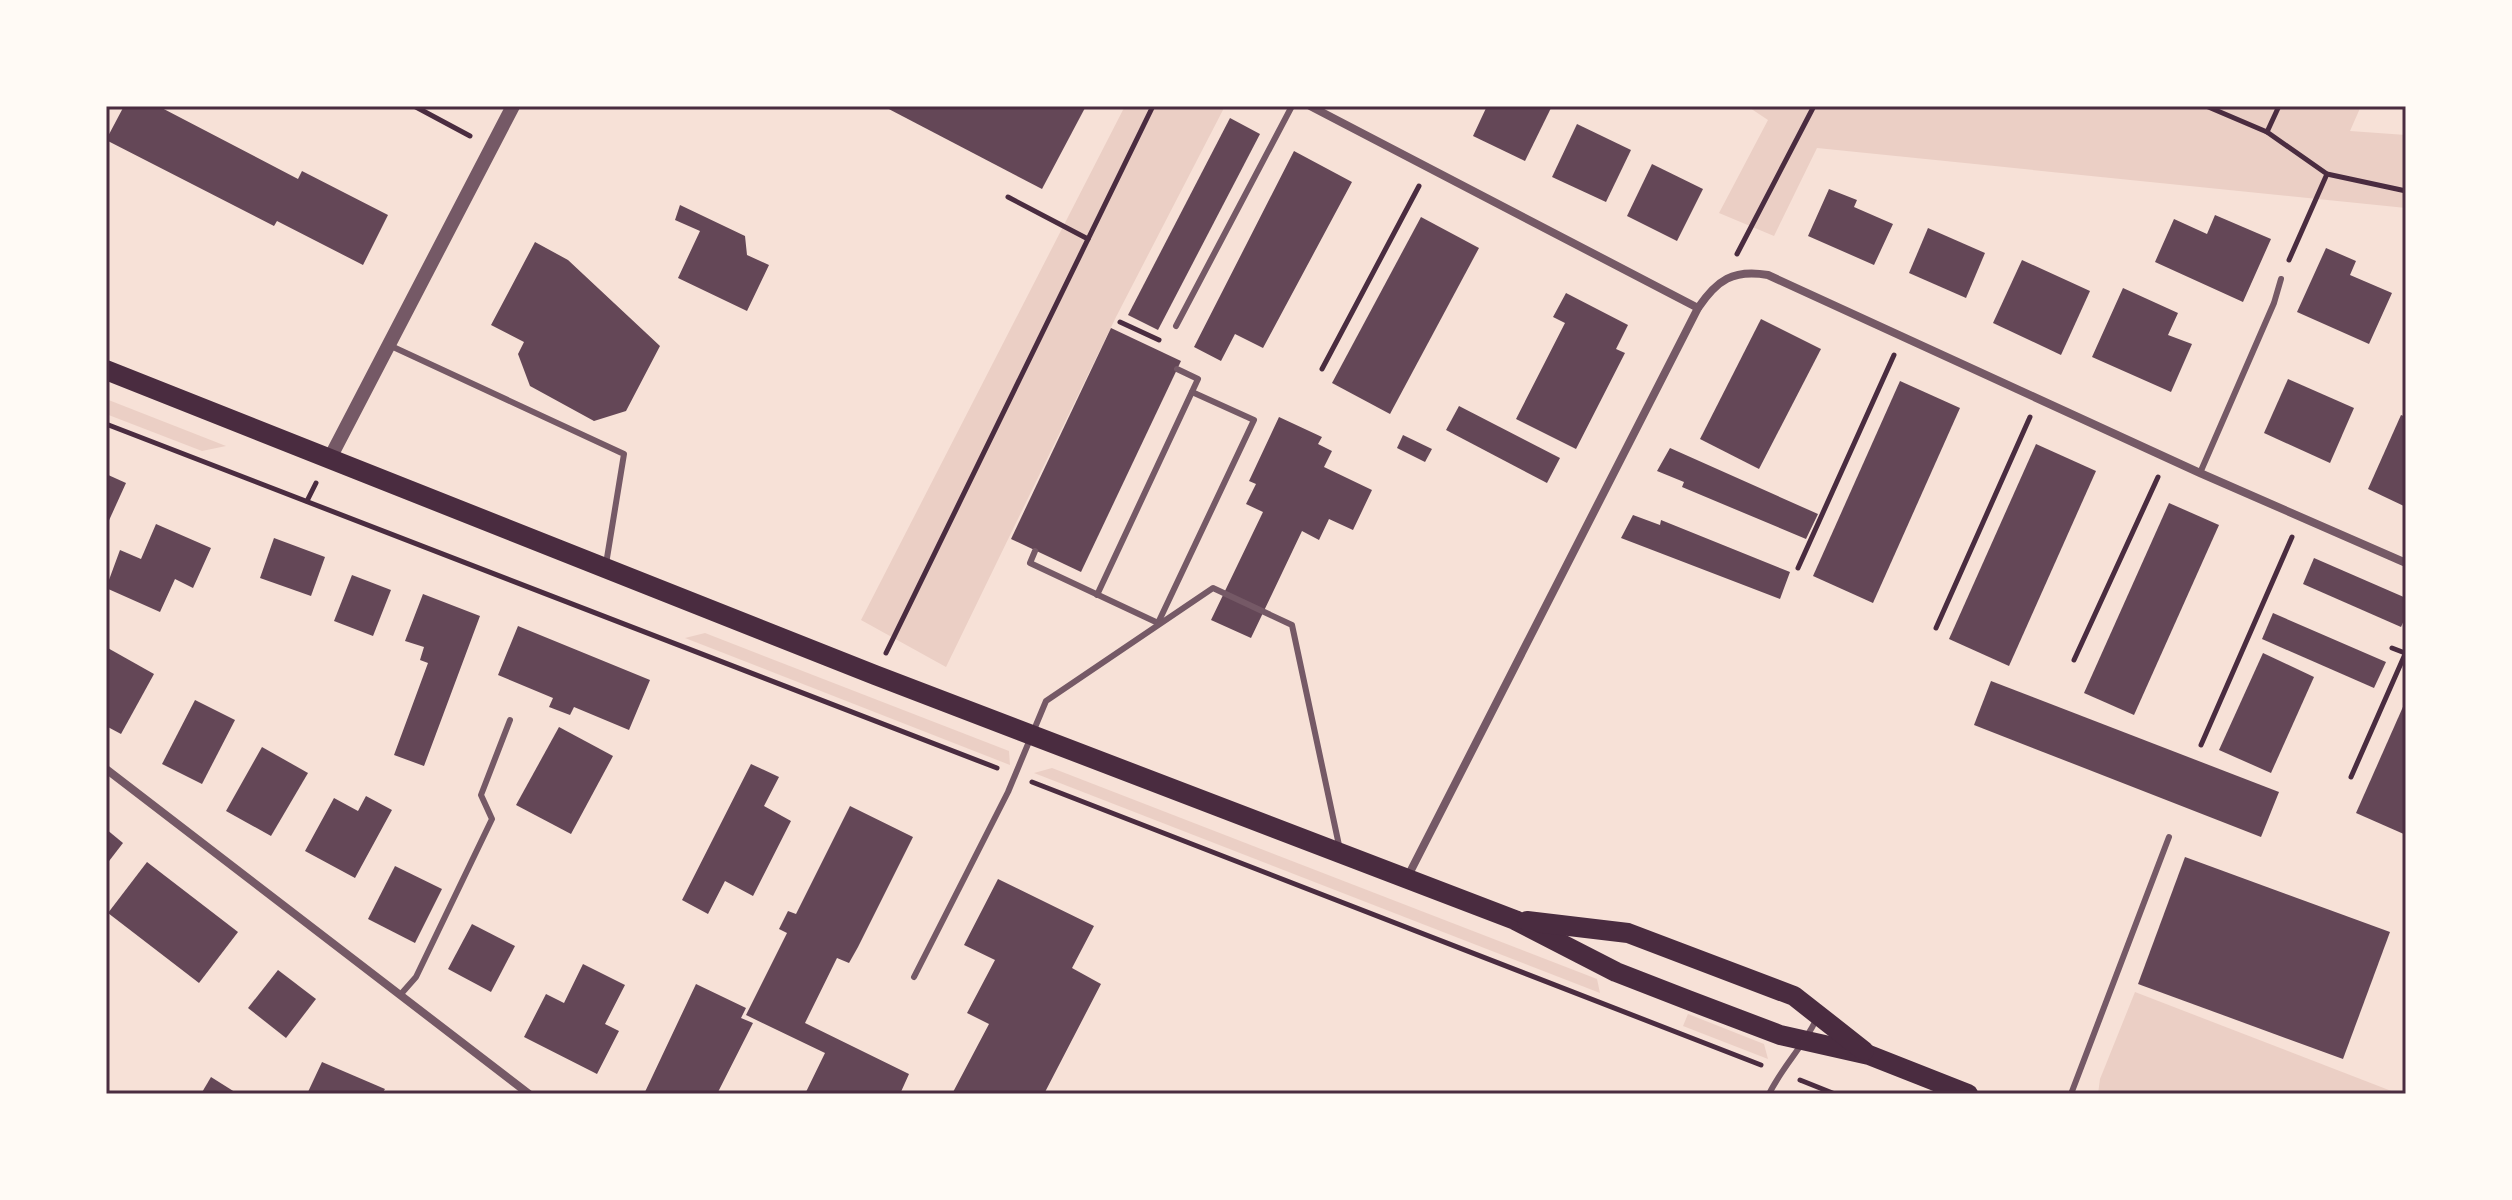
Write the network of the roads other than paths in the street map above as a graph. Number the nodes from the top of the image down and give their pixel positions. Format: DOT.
graph roads {
  1 [pos="513,106"];
  2 [pos="1292,106"];
  3 [pos="1310,106"];
  4 [pos="2281,279"];
  5 [pos="1698,308"];
  6 [pos="1176,326"];
  7 [pos="390,346"];
  8 [pos="1177,369"];
  9 [pos="106,370"];
  10 [pos="1192,392"];
  11 [pos="330,458"];
  12 [pos="2200,473"];
  13 [pos="1035,551"];
  14 [pos="2406,563"];
  15 [pos="605,567"];
  16 [pos="1097,595"];
  17 [pos="1158,623"];
  18 [pos="510,720"];
  19 [pos="1031,735"];
  20 [pos="106,769"];
  21 [pos="2169,837"];
  22 [pos="1341,853"];
  23 [pos="1407,878"];
  24 [pos="1515,920"];
  25 [pos="914,977"];
  26 [pos="401,994"];
  27 [pos="1818,1016"];
  28 [pos="1806,1042"];
  29 [pos="1869,1055"];
  30 [pos="529,1094"];
  31 [pos="1769,1094"];
  32 [pos="1968,1094"];
  33 [pos="2071,1094"];
  1 -- 7 [label="street"];
  2 -- 6 [label="lane"];
  3 -- 5 [label="street"];
  4 -- 12 [label="lane"];
  5 -- 12 [label="street"];
  5 -- 23 [label="street"];
  7 -- 11 [label="street"];
  7 -- 15 [label="lane"];
  8 -- 10 [label="lane"];
  9 -- 11 [label="main road"];
  10 -- 16 [label="lane"];
  10 -- 17 [label="lane"];
  11 -- 15 [label="main road"];
  12 -- 14 [label="street"];
  13 -- 16 [label="lane"];
  15 -- 19 [label="main road"];
  16 -- 17 [label="lane"];
  17 -- 19 [label="lane"];
  17 -- 22 [label="lane"];
  18 -- 26 [label="lane"];
  19 -- 22 [label="main road"];
  19 -- 25 [label="lane"];
  20 -- 26 [label="street"];
  21 -- 33 [label="lane"];
  22 -- 23 [label="main road"];
  23 -- 24 [label="main road"];
  24 -- 27 [label="main road"];
  24 -- 28 [label="main road"];
  26 -- 30 [label="street"];
  27 -- 28 [label="lane"];
  27 -- 29 [label="main road"];
  28 -- 29 [label="main road"];
  28 -- 31 [label="lane"];
  29 -- 32 [label="main road"];
}
